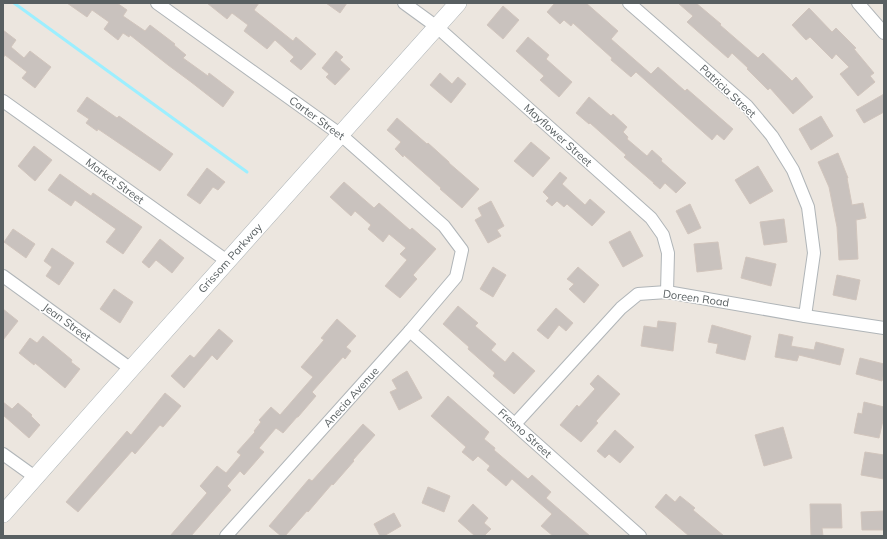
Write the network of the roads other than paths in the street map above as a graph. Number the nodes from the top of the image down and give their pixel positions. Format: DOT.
graph roads {
  1 [pos="157,3"];
  2 [pos="404,3"];
  3 [pos="458,3"];
  4 [pos="629,3"];
  5 [pos="858,3"];
  6 [pos="437,27"];
  7 [pos="884,33"];
  8 [pos="3,100"];
  9 [pos="341,135"];
  10 [pos="462,250"];
  11 [pos="227,261"];
  12 [pos="3,276"];
  13 [pos="667,292"];
  14 [pos="805,316"];
  15 [pos="884,328"];
  16 [pos="410,331"];
  17 [pos="131,369"];
  18 [pos="515,424"];
  19 [pos="3,454"];
  20 [pos="35,478"];
  21 [pos="3,514"];
  22 [pos="226,536"];
  23 [pos="640,536"];
  1 -- 9 [label="street, Carter Street"];
  2 -- 6 [label="street, Mayflower Street"];
  3 -- 6 [label="main road, Grissom Parkway"];
  4 -- 14 [label="street, Patricia Street"];
  5 -- 7 [label="street"];
  6 -- 9 [label="main road, Grissom Parkway"];
  6 -- 13 [label="street, Mayflower Street"];
  8 -- 11 [label="street, Market Street"];
  9 -- 10 [label="street, Carter Street"];
  9 -- 11 [label="main road, Grissom Parkway"];
  10 -- 16 [label="street, Anecia Avenue"];
  11 -- 17 [label="main road, Grissom Parkway"];
  12 -- 17 [label="street, Jean Street"];
  13 -- 14 [label="street, Doreen Road"];
  13 -- 18 [label="street, Doreen Road"];
  14 -- 15 [label="street, Doreen Road"];
  16 -- 18 [label="street, Fresno Street"];
  16 -- 22 [label="street, Anecia Avenue"];
  17 -- 20 [label="main road, Grissom Parkway"];
  18 -- 23 [label="street, Fresno Street"];
  19 -- 20 [label="street"];
  20 -- 21 [label="main road, Grissom Parkway"];
}
